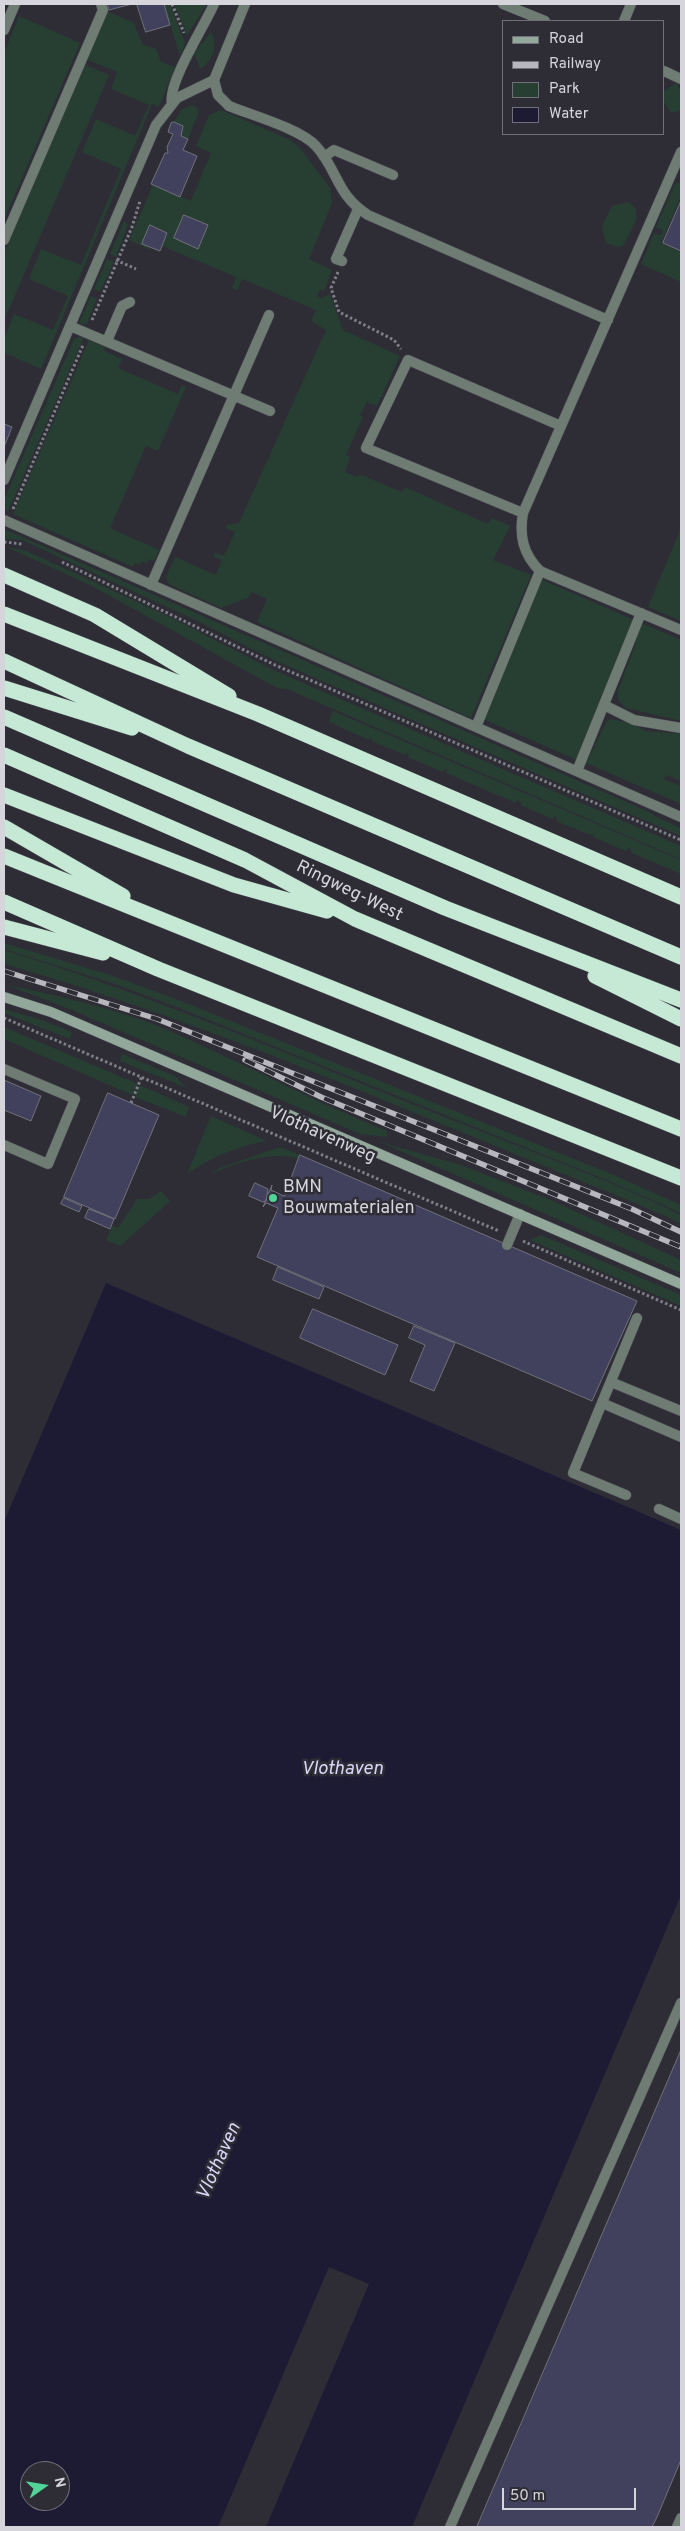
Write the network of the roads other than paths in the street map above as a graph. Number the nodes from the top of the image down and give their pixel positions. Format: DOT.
graph roads {
  1 [pos="15,4"];
  2 [pos="101,4"];
  3 [pos="214,4"];
  4 [pos="245,4"];
  5 [pos="503,4"];
  6 [pos="632,4"];
  7 [pos="543,20"];
  8 [pos="624,20"];
  9 [pos="4,30"];
  10 [pos="665,72"];
  11 [pos="681,79"];
  12 [pos="214,80"];
  13 [pos="172,103"];
  14 [pos="681,152"];
  15 [pos="324,157"];
  16 [pos="393,175"];
  17 [pos="358,209"];
  18 [pos="4,240"];
  19 [pos="342,262"];
  20 [pos="126,304"];
  21 [pos="269,315"];
  22 [pos="608,320"];
  23 [pos="70,326"];
  24 [pos="107,341"];
  25 [pos="234,395"];
  26 [pos="270,411"];
  27 [pos="561,426"];
  28 [pos="4,480"];
  29 [pos="523,513"];
  30 [pos="5,521"];
  31 [pos="540,571"];
  32 [pos="4,575"];
  33 [pos="151,585"];
  34 [pos="641,613"];
  35 [pos="4,614"];
  36 [pos="681,630"];
  37 [pos="4,661"];
  38 [pos="4,688"];
  39 [pos="604,705"];
  40 [pos="258,714"];
  41 [pos="4,717"];
  42 [pos="476,727"];
  43 [pos="681,728"];
  44 [pos="188,746"];
  45 [pos="4,755"];
  46 [pos="577,771"];
  47 [pos="4,795"];
  48 [pos="681,817"];
  49 [pos="4,827"];
  50 [pos="4,856"];
  51 [pos="681,898"];
  52 [pos="4,902"];
  53 [pos="355,919"];
  54 [pos="166,920"];
  55 [pos="4,927"];
  56 [pos="516,938"];
  57 [pos="681,957"];
  58 [pos="158,969"];
  59 [pos="4,997"];
  60 [pos="681,1000"];
  61 [pos="681,1019"];
  62 [pos="681,1056"];
  63 [pos="4,1069"];
  64 [pos="681,1129"];
  65 [pos="4,1145"];
  66 [pos="653,1168"];
  67 [pos="681,1178"];
  68 [pos="681,1184"];
  69 [pos="520,1214"];
  70 [pos="509,1241"];
  71 [pos="681,1284"];
  72 [pos="638,1318"];
  73 [pos="611,1382"];
  74 [pos="602,1403"];
  75 [pos="681,1411"];
  76 [pos="681,1437"];
  77 [pos="626,1495"];
  78 [pos="659,1510"];
  79 [pos="681,1519"];
  80 [pos="681,2003"];
  81 [pos="681,2518"];
  82 [pos="450,2527"];
  83 [pos="677,2527"];
  1 -- 9 [label="street"];
  2 -- 18 [label="street"];
  3 -- 13 [label="street"];
  4 -- 12 [label="street"];
  5 -- 7 [label="street"];
  6 -- 8 [label="street"];
  10 -- 11 [label="street"];
  12 -- 13 [label="street"];
  12 -- 15 [label="street"];
  13 -- 23 [label="street"];
  14 -- 22 [label="street"];
  15 -- 16 [label="street"];
  15 -- 17 [label="street"];
  17 -- 19 [label="street"];
  17 -- 22 [label="street"];
  20 -- 24 [label="street"];
  21 -- 25 [label="street"];
  22 -- 27 [label="street"];
  23 -- 24 [label="street"];
  23 -- 28 [label="street"];
  24 -- 25 [label="street"];
  25 -- 26 [label="street"];
  25 -- 33 [label="street"];
  27 -- 29 [label="street"];
  27 -- 29 [label="street"];
  29 -- 31 [label="street"];
  30 -- 33 [label="street"];
  31 -- 34 [label="street"];
  31 -- 42 [label="street"];
  32 -- 40 [label="highway"];
  33 -- 42 [label="street"];
  34 -- 36 [label="street"];
  34 -- 39 [label="street"];
  35 -- 40 [label="highway"];
  37 -- 44 [label="highway"];
  38 -- 44 [label="highway"];
  39 -- 43 [label="street"];
  39 -- 46 [label="street"];
  40 -- 51 [label="highway"];
  41 -- 56 [label="highway, Ringweg-West"];
  42 -- 46 [label="street"];
  44 -- 57 [label="highway"];
  45 -- 53 [label="highway, Ringweg-West"];
  46 -- 48 [label="street"];
  47 -- 53 [label="highway"];
  49 -- 54 [label="highway"];
  50 -- 54 [label="highway"];
  52 -- 58 [label="highway"];
  53 -- 62 [label="highway, Ringweg-West"];
  54 -- 64 [label="highway"];
  55 -- 58 [label="highway"];
  56 -- 60 [label="highway, Ringweg-West"];
  56 -- 61 [label="highway"];
  58 -- 66 [label="highway"];
  59 -- 69 [label="main road, Vlothavenweg"];
  63 -- 65 [label="street"];
  66 -- 67 [label="highway"];
  66 -- 68 [label="highway"];
  69 -- 70 [label="street"];
  69 -- 71 [label="main road, Vlothavenweg"];
  72 -- 73 [label="street"];
  73 -- 74 [label="street"];
  73 -- 75 [label="street"];
  74 -- 76 [label="street"];
  74 -- 77 [label="street"];
  78 -- 79 [label="street"];
  80 -- 82 [label="street"];
  81 -- 83 [label="street"];
}
